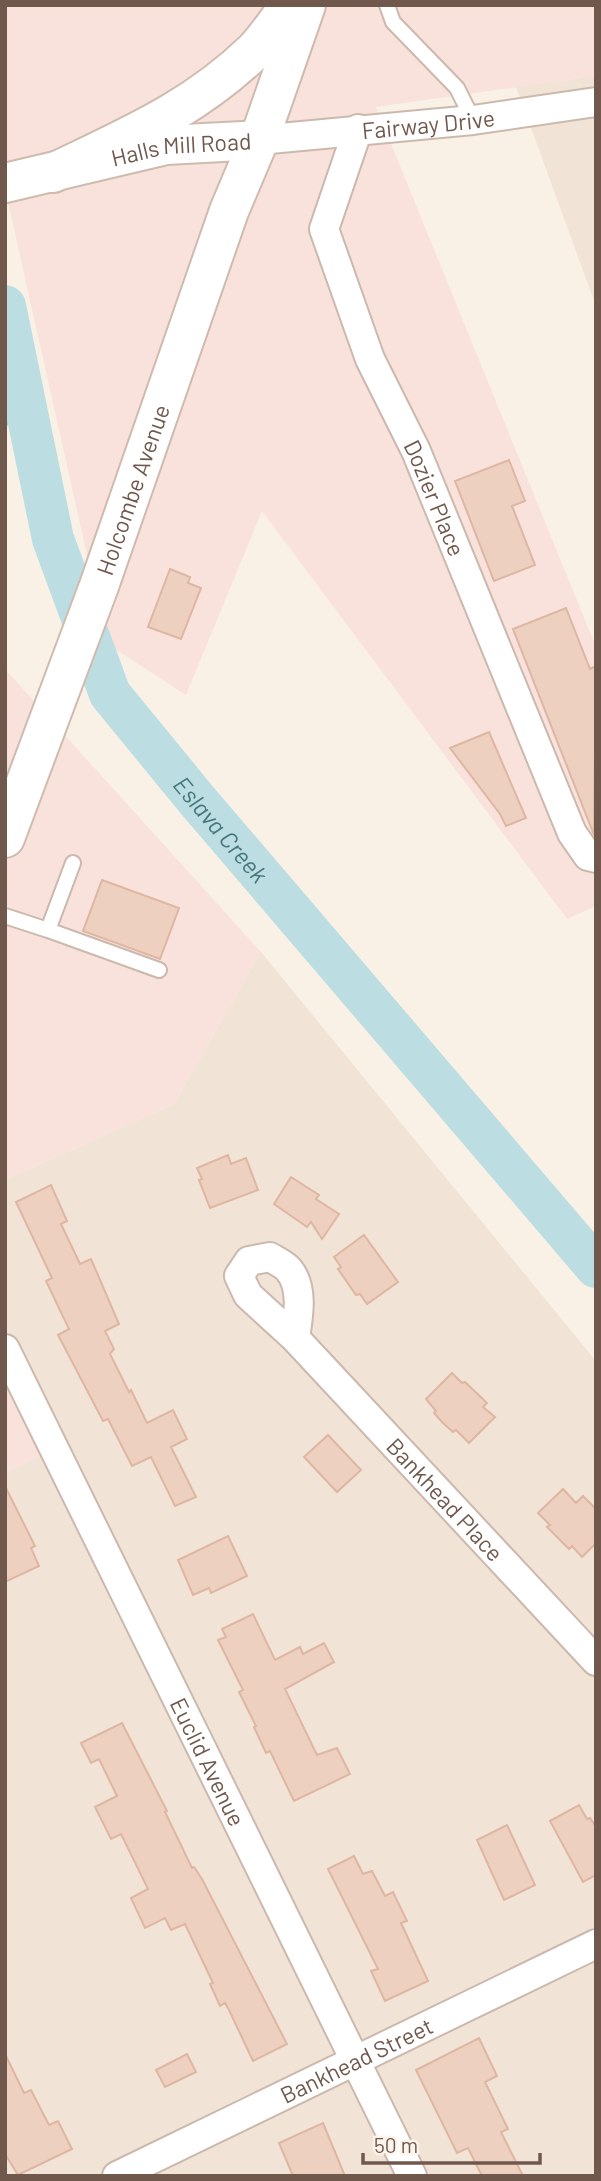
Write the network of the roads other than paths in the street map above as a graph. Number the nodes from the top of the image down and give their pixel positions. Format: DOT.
graph roads {
  1 [pos="290,5"];
  2 [pos="306,5"];
  3 [pos="387,5"];
  4 [pos="596,102"];
  5 [pos="473,120"];
  6 [pos="358,129"];
  7 [pos="260,140"];
  8 [pos="53,173"];
  9 [pos="5,183"];
  10 [pos="5,838"];
  11 [pos="596,858"];
  12 [pos="73,863"];
  13 [pos="5,916"];
  14 [pos="48,930"];
  15 [pos="159,970"];
  16 [pos="295,1338"];
  17 [pos="5,1349"];
  18 [pos="596,1661"];
  19 [pos="596,1944"];
  20 [pos="354,2063"];
  21 [pos="117,2176"];
  22 [pos="412,2176"];
  1 -- 8 [label="street"];
  2 -- 7 [label="street, Halls Mill Road"];
  3 -- 5 [label="lane"];
  4 -- 5 [label="street, Fairway Drive"];
  5 -- 6 [label="street, Fairway Drive"];
  6 -- 7 [label="street, Fairway Drive"];
  6 -- 11 [label="street, Dozier Place"];
  7 -- 8 [label="street, Halls Mill Road"];
  7 -- 10 [label="street, Holcombe Avenue"];
  8 -- 9 [label="street, Halls Mill Road"];
  12 -- 14 [label="lane"];
  13 -- 14 [label="lane"];
  14 -- 15 [label="lane"];
  16 -- 18 [label="street, Bankhead Place"];
  17 -- 20 [label="street, Euclid Avenue"];
  19 -- 20 [label="street, Bankhead Street"];
  20 -- 21 [label="street, Bankhead Street"];
  20 -- 22 [label="street, Euclid Avenue"];
}
